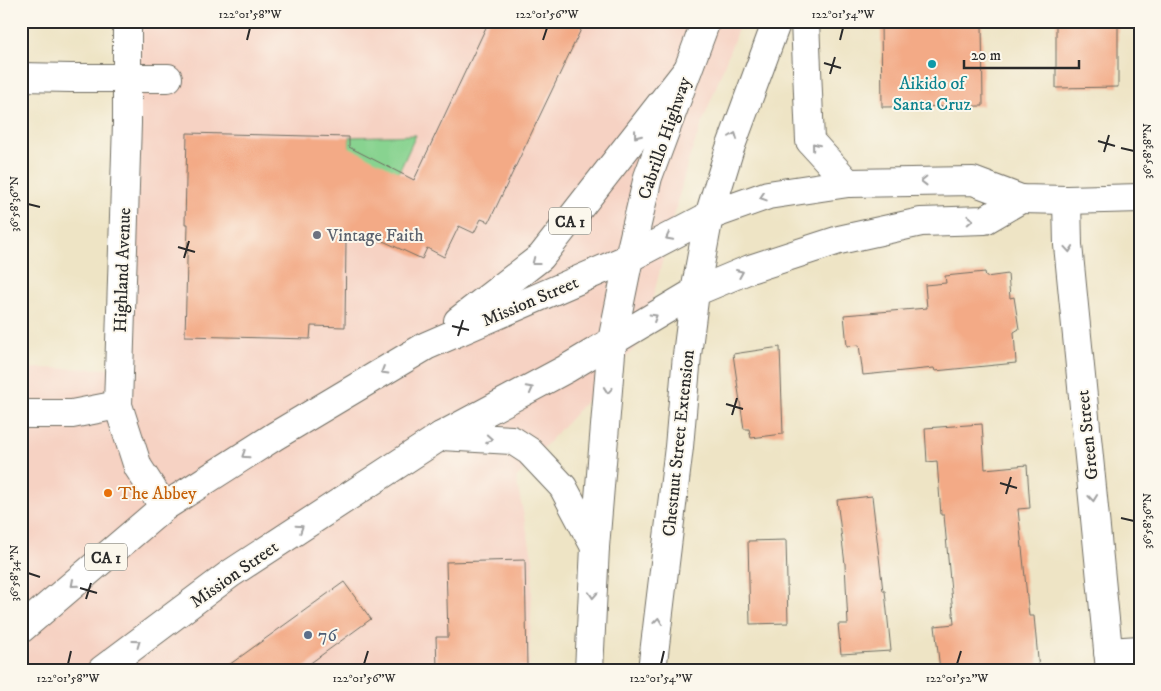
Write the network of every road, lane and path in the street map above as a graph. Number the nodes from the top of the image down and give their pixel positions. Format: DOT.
graph roads {
  1 [pos="128,21"];
  2 [pos="706,21"];
  3 [pos="778,21"];
  4 [pos="805,21"];
  5 [pos="688,69"];
  6 [pos="21,77"];
  7 [pos="127,78"];
  8 [pos="168,78"];
  9 [pos="848,183"];
  10 [pos="1140,198"];
  11 [pos="1021,199"];
  12 [pos="1067,200"];
  13 [pos="709,216"];
  14 [pos="629,258"];
  15 [pos="695,292"];
  16 [pos="612,341"];
  17 [pos="426,346"];
  18 [pos="118,405"];
  19 [pos="21,414"];
  20 [pos="440,436"];
  21 [pos="164,507"];
  22 [pos="596,547"];
  23 [pos="21,629"];
  24 [pos="1140,650"];
  25 [pos="1109,661"];
  26 [pos="102,670"];
  27 [pos="590,670"];
  28 [pos="652,670"];
  1 -- 7 [label="main road, Highland Avenue"];
  2 -- 5 [label="main road, Cabrillo Highway / CA 1"];
  13 -- 3 [label="main road, one-way"];
  9 -- 4 [label="main road, one-way"];
  5 -- 14 [label="main road, Cabrillo Highway / CA 1"];
  5 -- 17 [label="main road, CA 1, one-way"];
  6 -- 7 [label="main road"];
  7 -- 8 [label="main road"];
  7 -- 18 [label="main road, Highland Avenue"];
  11 -- 9 [label="main road, Mission Street, one-way"];
  9 -- 13 [label="main road, Mission Street, one-way"];
  10 -- 12 [label="main road, Mission Street"];
  11 -- 12 [label="main road, Mission Street"];
  15 -- 11 [label="main road, Mission Street, one-way"];
  12 -- 25 [label="main road, Green Street, one-way"];
  13 -- 14 [label="main road, Mission Street, one-way"];
  13 -- 15 [label="main road, Chestnut Street Extension"];
  14 -- 16 [label="main road"];
  14 -- 17 [label="main road, Mission Street"];
  16 -- 15 [label="main road, Mission Street, one-way"];
  28 -- 15 [label="main road, Chestnut Street Extension, one-way"];
  20 -- 16 [label="main road, Mission Street, one-way"];
  16 -- 22 [label="main road, one-way"];
  17 -- 21 [label="main road, Mission Street / CA 1, one-way"];
  18 -- 19 [label="main road"];
  18 -- 21 [label="main road, Highland Avenue"];
  20 -- 22 [label="main road, one-way"];
  26 -- 20 [label="main road, Mission Street, one-way"];
  21 -- 23 [label="main road, Mission Street / CA 1, one-way"];
  22 -- 27 [label="main road, one-way"];
  24 -- 25 [label="main road"];
}
